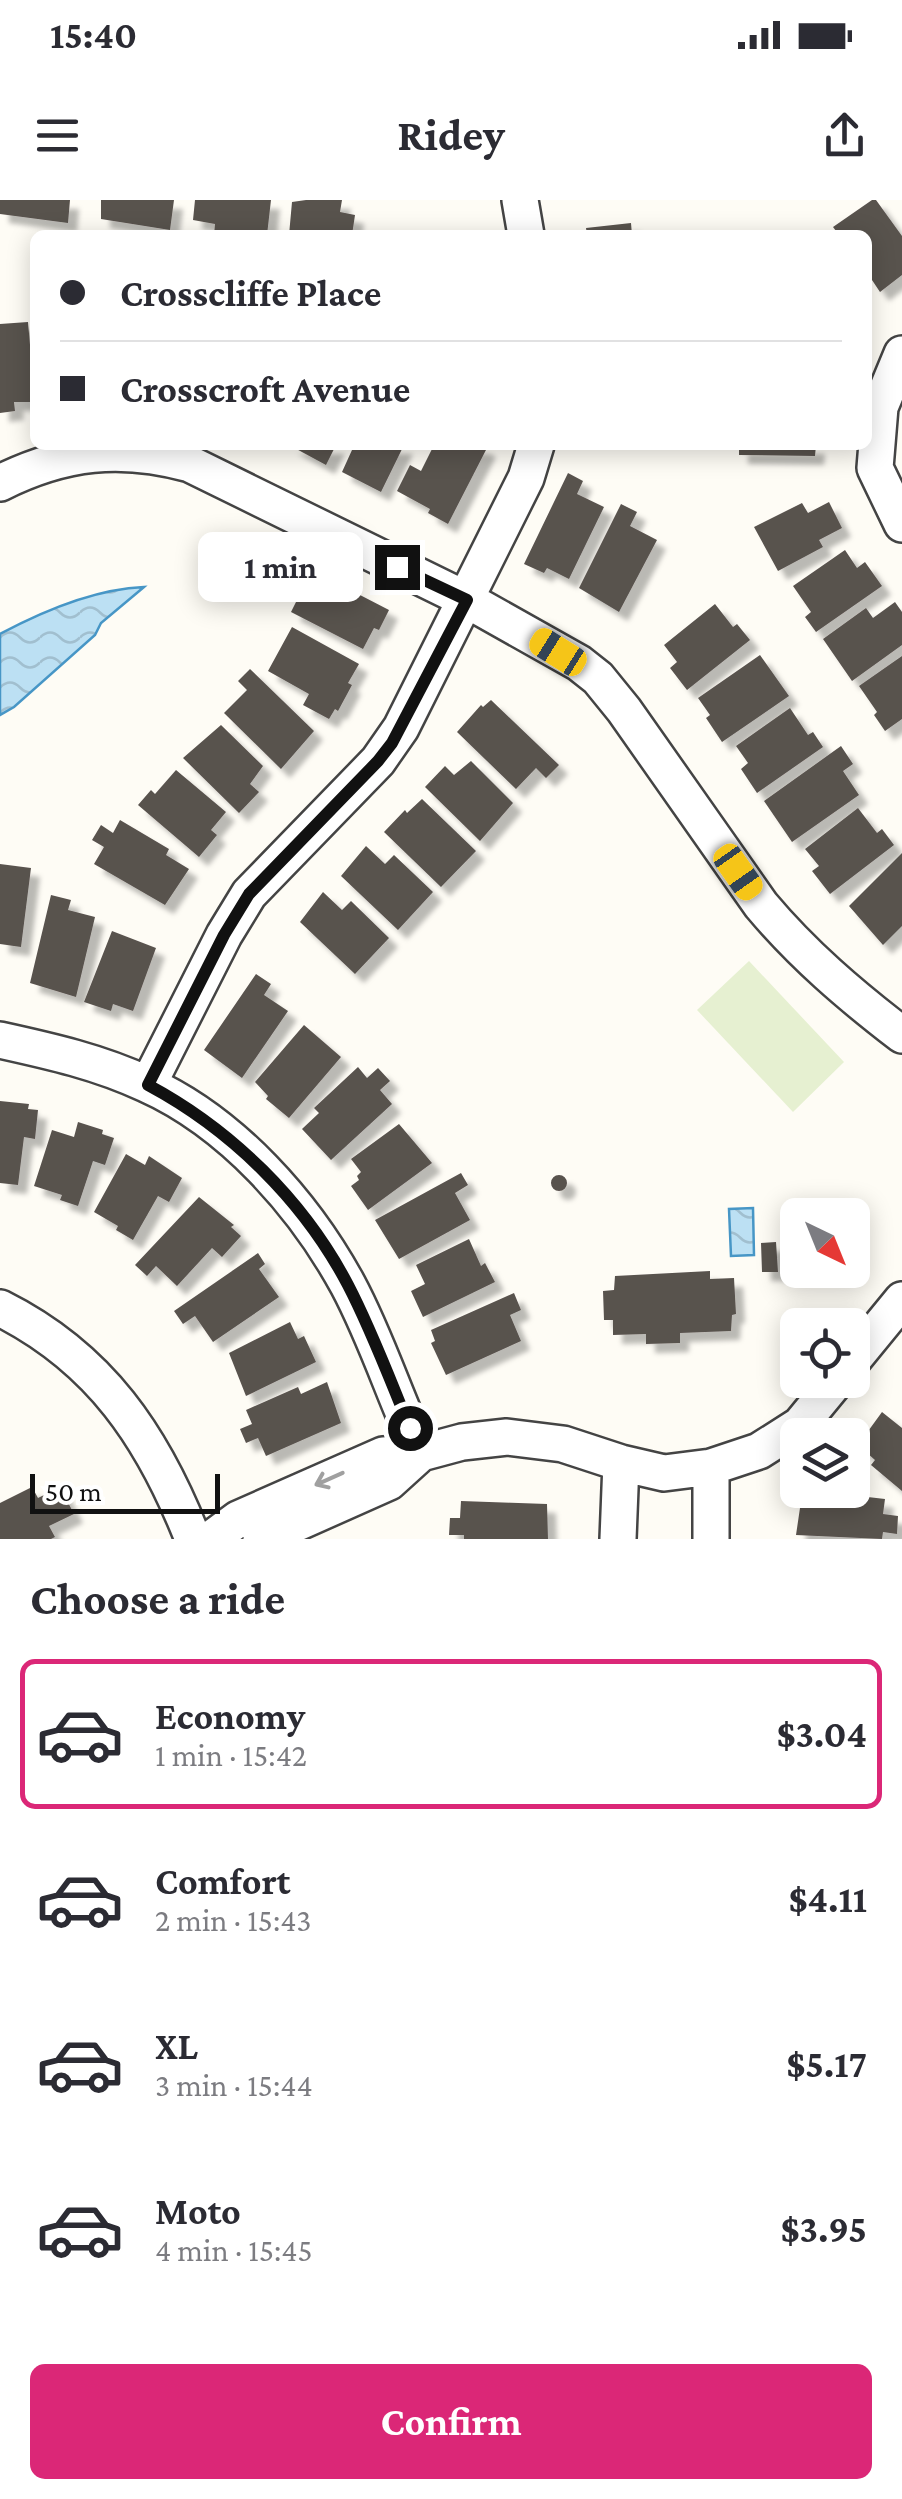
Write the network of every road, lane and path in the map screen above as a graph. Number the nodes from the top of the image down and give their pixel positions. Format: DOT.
graph roads {
  1 [pos="520,200"];
  2 [pos="525,230"];
  3 [pos="902,354"];
  4 [pos="534,450"];
  5 [pos="0,483"];
  6 [pos="902,524"];
  7 [pos="467,600"];
  8 [pos="902,1035"];
  9 [pos="0,1040"];
  10 [pos="148,1085"];
  11 [pos="902,1300"];
  12 [pos="0,1308"];
  13 [pos="870,1338"];
  14 [pos="822,1398"];
  15 [pos="421,1453"];
  16 [pos="621,1464"];
  17 [pos="711,1467"];
  18 [pos="193,1539"];
  19 [pos="211,1539"];
  20 [pos="260,1539"];
  21 [pos="618,1539"];
  22 [pos="712,1539"];
  1 -- 2 [label="street"];
  3 -- 6 [label="street"];
  4 -- 7 [label="street"];
  5 -- 7 [label="street"];
  7 -- 8 [label="street"];
  7 -- 10 [label="street"];
  9 -- 10 [label="street"];
  10 -- 15 [label="street"];
  11 -- 13 [label="street"];
  12 -- 18 [label="street"];
  14 -- 17 [label="street"];
  15 -- 16 [label="street"];
  15 -- 19 [label="street, one-way"];
  15 -- 20 [label="street"];
  16 -- 17 [label="street"];
  16 -- 21 [label="street"];
  17 -- 22 [label="street"];
}
